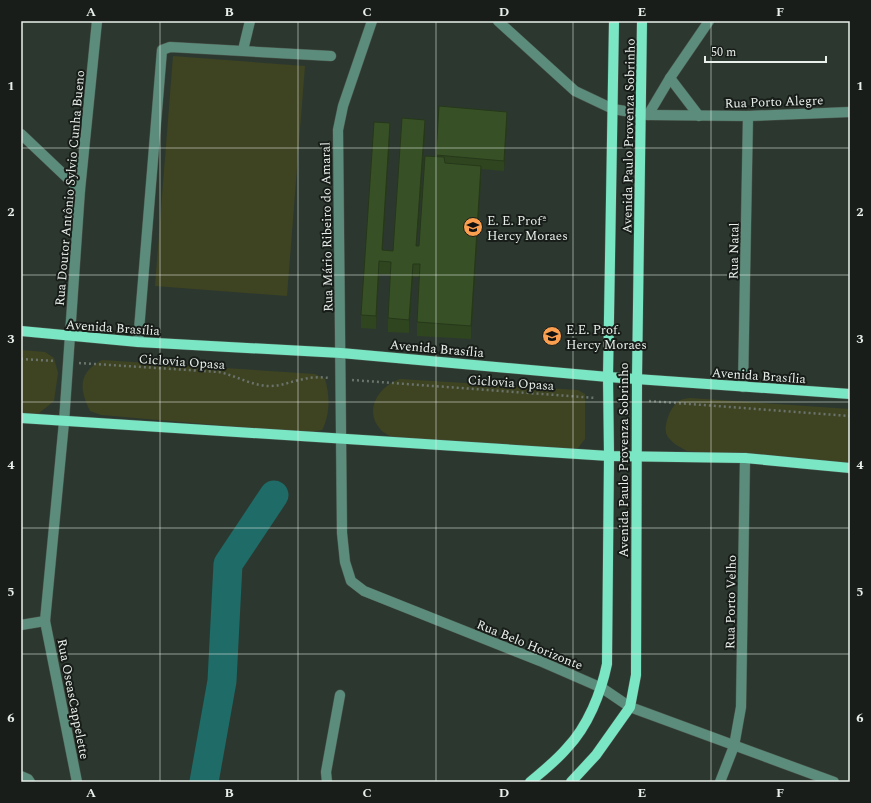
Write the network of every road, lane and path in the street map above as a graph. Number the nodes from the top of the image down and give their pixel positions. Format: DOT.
graph roads {
  1 [pos="97,21"];
  2 [pos="250,21"];
  3 [pos="372,21"];
  4 [pos="498,21"];
  5 [pos="614,21"];
  6 [pos="642,21"];
  7 [pos="709,21"];
  8 [pos="243,50"];
  9 [pos="331,56"];
  10 [pos="670,78"];
  11 [pos="613,109"];
  12 [pos="850,112"];
  13 [pos="644,115"];
  14 [pos="699,116"];
  15 [pos="748,116"];
  16 [pos="21,134"];
  17 [pos="80,190"];
  18 [pos="21,331"];
  19 [pos="69,337"];
  20 [pos="138,342"];
  21 [pos="341,353"];
  22 [pos="21,359"];
  23 [pos="55,361"];
  24 [pos="80,363"];
  25 [pos="608,377"];
  26 [pos="327,378"];
  27 [pos="637,378"];
  28 [pos="369,381"];
  29 [pos="743,387"];
  30 [pos="850,394"];
  31 [pos="599,398"];
  32 [pos="645,400"];
  33 [pos="850,416"];
  34 [pos="21,418"];
  35 [pos="64,422"];
  36 [pos="340,438"];
  37 [pos="609,456"];
  38 [pos="636,456"];
  39 [pos="745,458"];
  40 [pos="850,468"];
  41 [pos="45,621"];
  42 [pos="21,625"];
  43 [pos="602,688"];
  44 [pos="340,695"];
  45 [pos="630,706"];
  46 [pos="734,746"];
  47 [pos="21,776"];
  48 [pos="30,782"];
  49 [pos="77,782"];
  50 [pos="326,782"];
  51 [pos="530,782"];
  52 [pos="571,782"];
  53 [pos="720,782"];
  54 [pos="834,782"];
  1 -- 17 [label="street, Rua Doutor Antônio Sylvio Cunha Bueno"];
  2 -- 8 [label="street"];
  3 -- 21 [label="street, Rua Mário Ribeiro do Amaral"];
  4 -- 11 [label="street, Rua Porto Alegre"];
  5 -- 11 [label="main road, Avenida Paulo Provenza Sobrinho"];
  6 -- 13 [label="main road, Avenida Paulo Provenza Sobrinho"];
  7 -- 10 [label="street"];
  8 -- 9 [label="street"];
  8 -- 20 [label="street"];
  10 -- 13 [label="street"];
  10 -- 14 [label="street"];
  11 -- 13 [label="street, Rua Porto Alegre"];
  11 -- 25 [label="main road, Avenida Paulo Provenza Sobrinho"];
  12 -- 15 [label="street, Rua Porto Alegre"];
  13 -- 14 [label="street, Rua Porto Alegre"];
  13 -- 27 [label="main road, Avenida Paulo Provenza Sobrinho"];
  14 -- 15 [label="street, Rua Porto Alegre"];
  15 -- 29 [label="street, Rua Natal"];
  16 -- 17 [label="street"];
  17 -- 19 [label="street, Rua Doutor Antônio Sylvio Cunha Bueno"];
  18 -- 19 [label="main road, Avenida Brasília"];
  19 -- 20 [label="main road, Avenida Brasília"];
  19 -- 35 [label="street, Rua Doutor Antônio Sylvio Cunha Bueno"];
  20 -- 21 [label="main road, Avenida Brasília"];
  21 -- 25 [label="main road, Avenida Brasília"];
  21 -- 36 [label="street, Rua Mário Ribeiro do Amaral"];
  22 -- 23 [label="path"];
  24 -- 26 [label="path, Ciclovia Opasa"];
  25 -- 27 [label="main road, Avenida Brasília"];
  25 -- 37 [label="main road, Avenida Paulo Provenza Sobrinho"];
  27 -- 29 [label="main road, Avenida Brasília"];
  27 -- 38 [label="main road, Avenida Paulo Provenza Sobrinho"];
  28 -- 31 [label="path, Ciclovia Opasa"];
  29 -- 30 [label="main road, Avenida Brasília"];
  32 -- 33 [label="path"];
  34 -- 35 [label="main road"];
  35 -- 36 [label="main road"];
  35 -- 41 [label="street, Rua Doutor Antônio Sylvio Cunha Bueno"];
  36 -- 37 [label="main road"];
  36 -- 43 [label="street, Rua Belo Horizonte"];
  37 -- 38 [label="main road"];
  37 -- 43 [label="main road, Avenida Paulo Provenza Sobrinho"];
  38 -- 39 [label="main road"];
  38 -- 45 [label="main road, Avenida Paulo Provenza Sobrinho"];
  39 -- 40 [label="main road"];
  39 -- 46 [label="street, Rua Porto Velho"];
  41 -- 42 [label="street"];
  41 -- 49 [label="street, Rua OseasCappelette"];
  43 -- 45 [label="street, Rua Belo Horizonte"];
  43 -- 51 [label="main road, Avenida Paulo Provenza Sobrinho"];
  44 -- 50 [label="street"];
  45 -- 46 [label="street, Rua Belo Horizonte"];
  45 -- 52 [label="main road"];
  46 -- 53 [label="street, Rua Porto Velho"];
  46 -- 54 [label="street, Rua Belo Horizonte"];
  47 -- 48 [label="street"];
}
